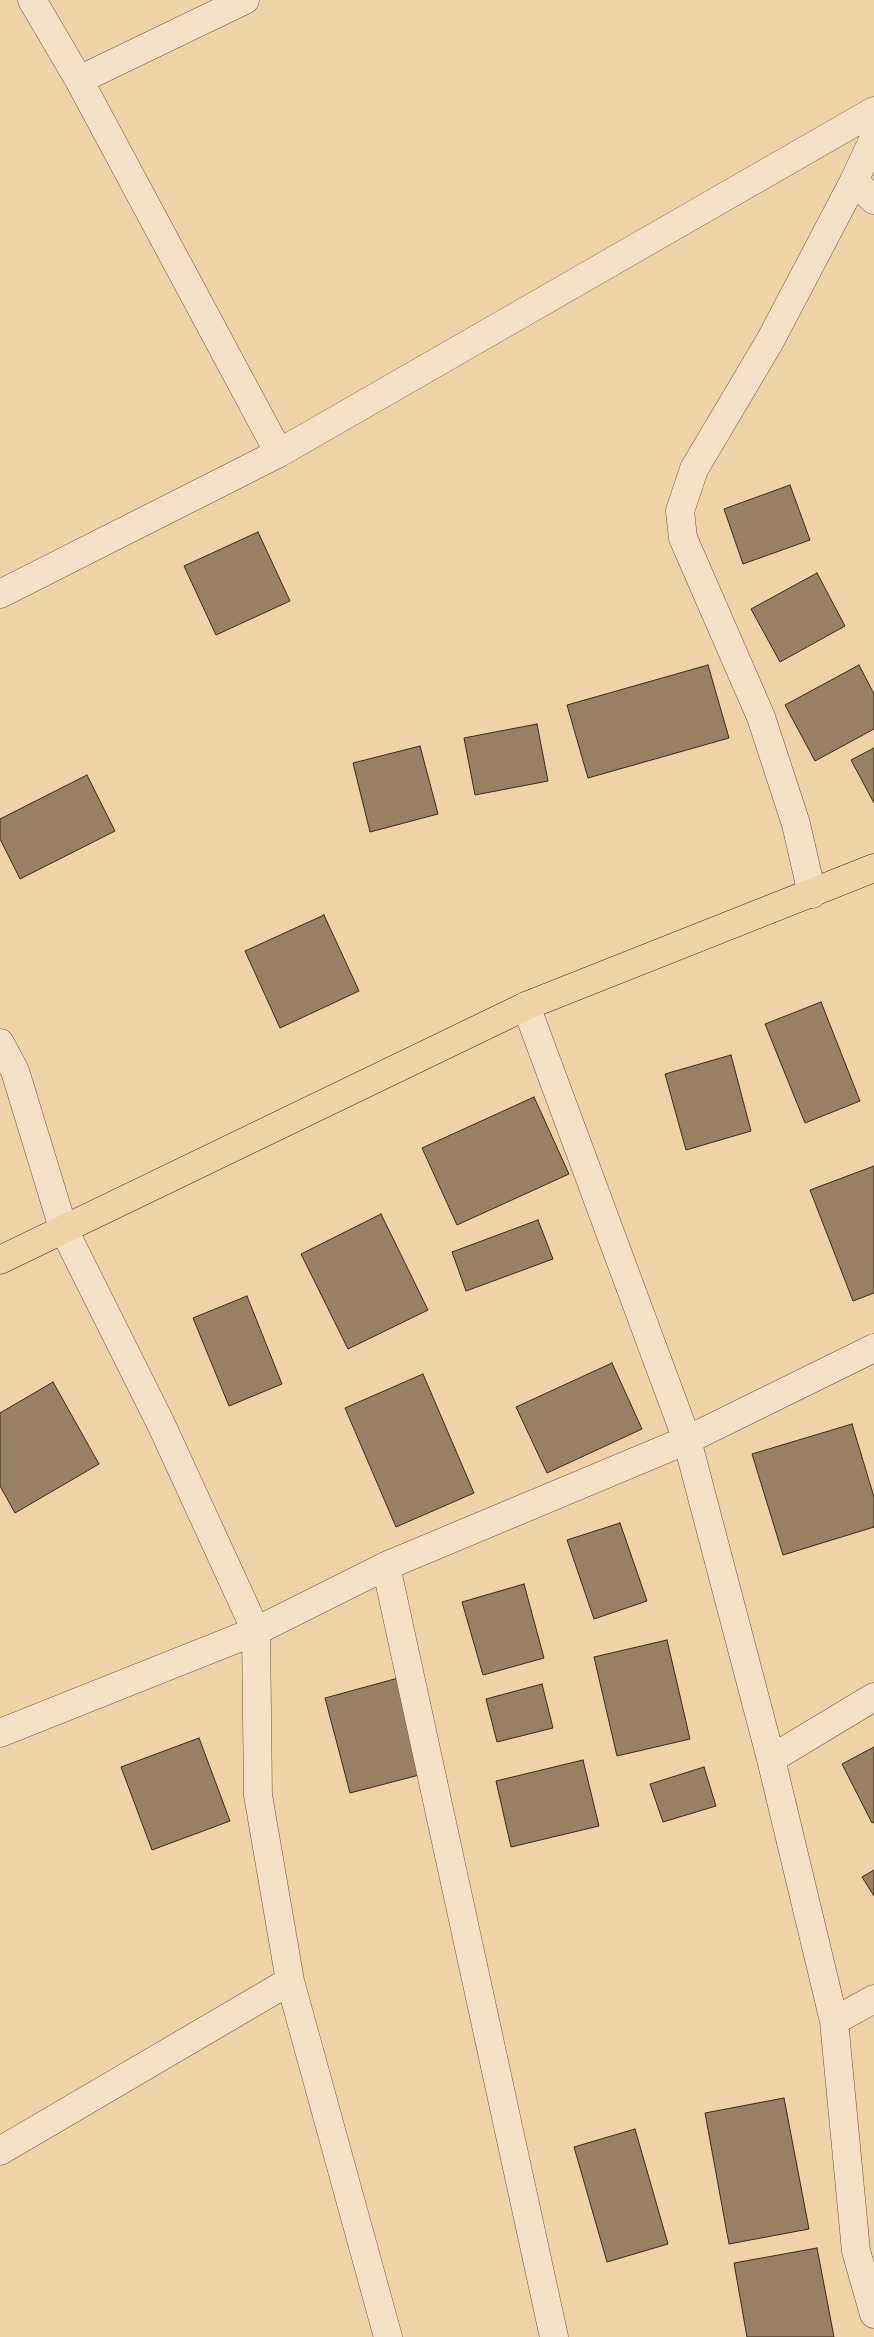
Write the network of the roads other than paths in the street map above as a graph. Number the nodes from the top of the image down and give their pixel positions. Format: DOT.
graph roads {
  1 [pos="32,0"];
  2 [pos="245,0"];
  3 [pos="79,80"];
  4 [pos="874,111"];
  5 [pos="874,138"];
  6 [pos="854,181"];
  7 [pos="874,200"];
  8 [pos="279,453"];
  9 [pos="0,594"];
  10 [pos="874,868"];
  11 [pos="812,894"];
  12 [pos="526,1006"];
  13 [pos="0,1043"];
  14 [pos="63,1228"];
  15 [pos="0,1260"];
  16 [pos="874,1348"];
  17 [pos="688,1440"];
  18 [pos="386,1566"];
  19 [pos="256,1631"];
  20 [pos="874,1698"];
  21 [pos="0,1733"];
  22 [pos="771,1759"];
  23 [pos="290,1981"];
  24 [pos="874,1999"];
  25 [pos="834,2021"];
  26 [pos="0,2151"];
  27 [pos="874,2314"];
  28 [pos="388,2337"];
  29 [pos="554,2337"];
  1 -- 3 [label="street"];
  2 -- 3 [label="street"];
  3 -- 8 [label="street"];
  4 -- 8 [label="street"];
  5 -- 6 [label="street"];
  6 -- 7 [label="street"];
  6 -- 11 [label="street"];
  8 -- 9 [label="street"];
  10 -- 11 [label="main road"];
  11 -- 12 [label="main road"];
  12 -- 14 [label="main road"];
  12 -- 17 [label="street"];
  13 -- 14 [label="street"];
  14 -- 15 [label="main road"];
  14 -- 19 [label="street"];
  16 -- 17 [label="street"];
  17 -- 18 [label="street"];
  17 -- 22 [label="street"];
  18 -- 19 [label="street"];
  18 -- 29 [label="street"];
  19 -- 21 [label="street"];
  19 -- 23 [label="street"];
  20 -- 22 [label="street"];
  22 -- 25 [label="street"];
  23 -- 26 [label="street"];
  23 -- 28 [label="street"];
  24 -- 25 [label="street"];
  25 -- 27 [label="street"];
}
